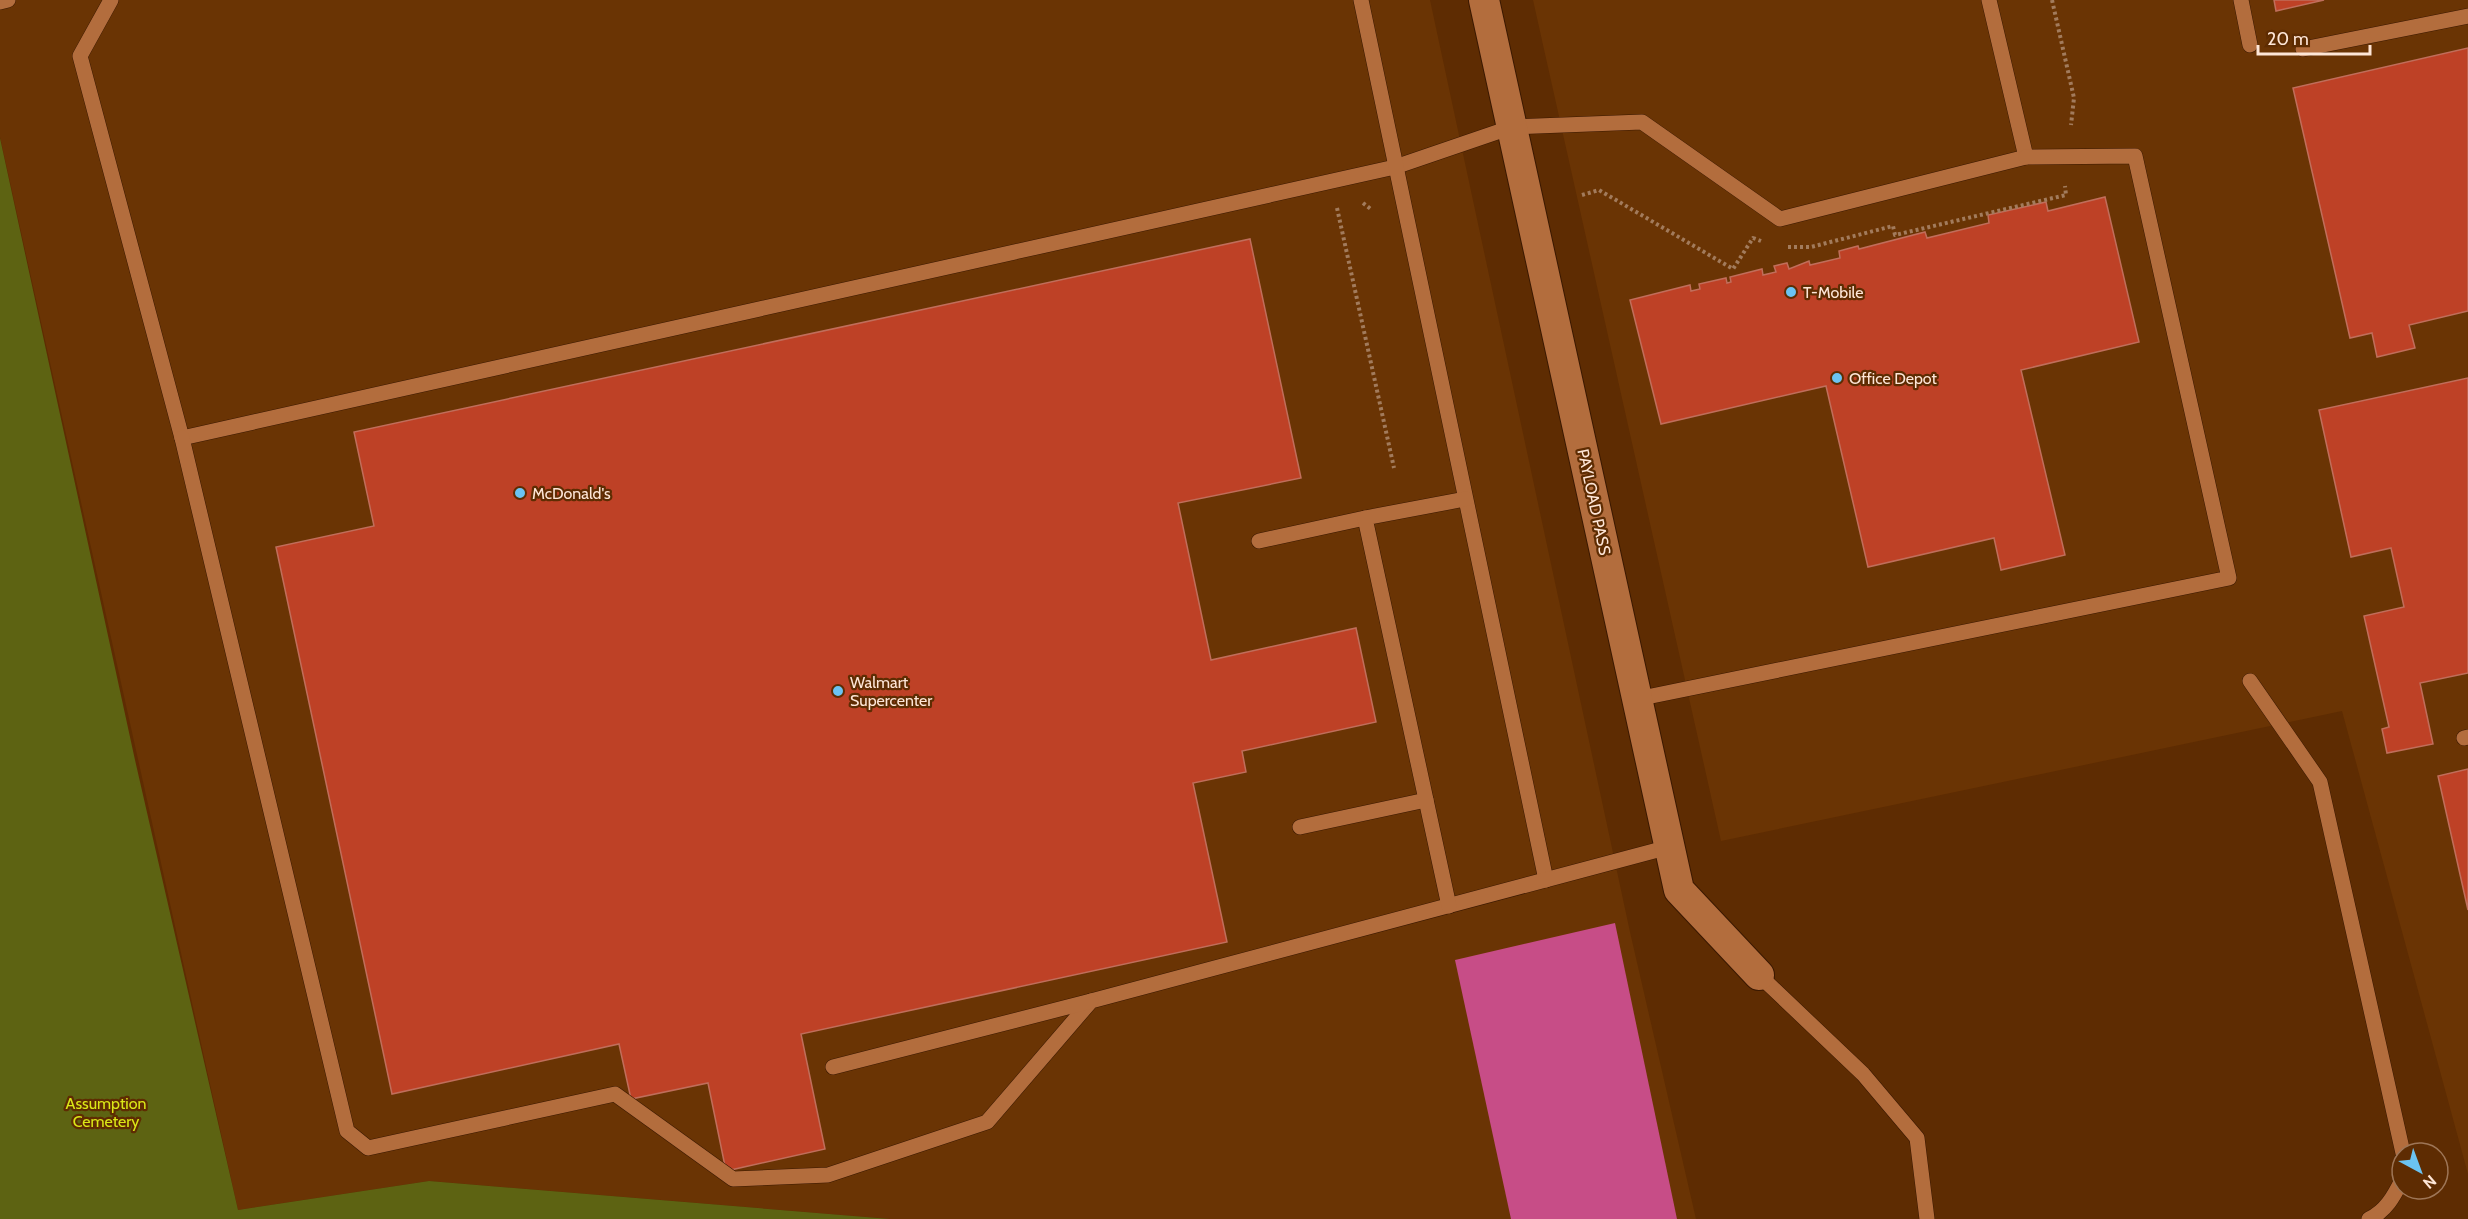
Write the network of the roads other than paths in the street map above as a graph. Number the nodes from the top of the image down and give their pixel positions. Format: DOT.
graph roads {
  1 [pos="8,0"];
  2 [pos="111,0"];
  3 [pos="1361,0"];
  4 [pos="1484,0"];
  5 [pos="1989,0"];
  6 [pos="2241,0"];
  7 [pos="0,2"];
  8 [pos="2468,16"];
  9 [pos="2250,45"];
  10 [pos="2302,49"];
  11 [pos="1512,127"];
  12 [pos="2026,157"];
  13 [pos="1395,167"];
  14 [pos="182,438"];
  15 [pos="1465,499"];
  16 [pos="1365,518"];
  17 [pos="1259,541"];
  18 [pos="2250,681"];
  19 [pos="1637,699"];
  20 [pos="1426,800"];
  21 [pos="1300,827"];
  22 [pos="1669,847"];
  23 [pos="1546,880"];
  24 [pos="1449,906"];
  25 [pos="1759,975"];
  26 [pos="1091,1001"];
  27 [pos="833,1067"];
  28 [pos="2400,1141"];
  29 [pos="2390,1201"];
  30 [pos="1927,1219"];
  31 [pos="2369,1219"];
  1 -- 7 [label="lane"];
  2 -- 14 [label="lane"];
  3 -- 13 [label="lane"];
  4 -- 11 [label="street, PAYLOAD PASS"];
  5 -- 12 [label="lane"];
  6 -- 9 [label="lane"];
  8 -- 10 [label="lane"];
  11 -- 12 [label="lane"];
  11 -- 13 [label="lane"];
  11 -- 19 [label="street, PAYLOAD PASS"];
  12 -- 19 [label="lane"];
  13 -- 14 [label="lane"];
  13 -- 15 [label="lane"];
  14 -- 26 [label="lane"];
  15 -- 16 [label="lane"];
  15 -- 23 [label="lane"];
  16 -- 17 [label="lane"];
  16 -- 20 [label="lane"];
  18 -- 28 [label="lane"];
  19 -- 22 [label="street, PAYLOAD PASS"];
  20 -- 21 [label="lane"];
  20 -- 24 [label="lane"];
  22 -- 23 [label="lane"];
  22 -- 25 [label="street, PAYLOAD PASS"];
  23 -- 24 [label="lane"];
  24 -- 26 [label="lane"];
  25 -- 30 [label="lane"];
  26 -- 27 [label="lane"];
  29 -- 31 [label="lane"];
}
